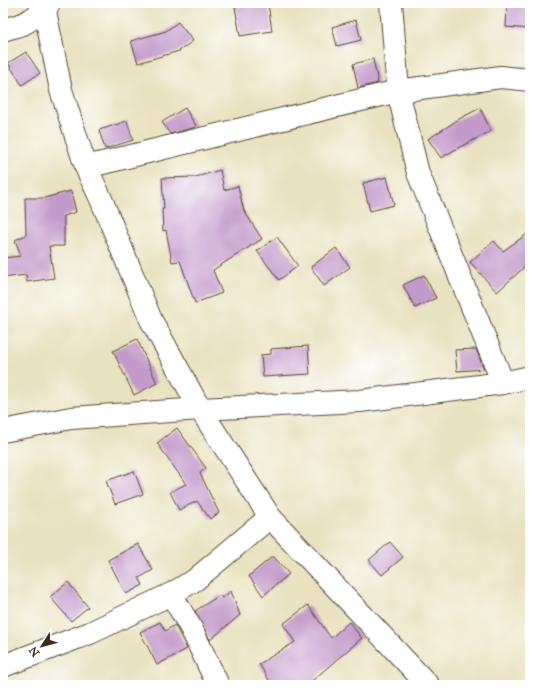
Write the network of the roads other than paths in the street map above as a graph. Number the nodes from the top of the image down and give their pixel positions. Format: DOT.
graph roads {
  1 [pos="391,3"];
  2 [pos="45,6"];
  3 [pos="3,30"];
  4 [pos="530,80"];
  5 [pos="398,91"];
  6 [pos="86,167"];
  7 [pos="530,377"];
  8 [pos="503,383"];
  9 [pos="200,409"];
  10 [pos="3,431"];
  11 [pos="270,517"];
  12 [pos="171,594"];
  13 [pos="3,666"];
  14 [pos="218,685"];
  15 [pos="428,685"];
  1 -- 5 [label="street"];
  2 -- 3 [label="street"];
  2 -- 6 [label="street"];
  4 -- 5 [label="street"];
  5 -- 6 [label="street"];
  5 -- 8 [label="street"];
  6 -- 9 [label="street"];
  7 -- 8 [label="street"];
  8 -- 9 [label="street"];
  9 -- 10 [label="street"];
  9 -- 11 [label="street"];
  11 -- 12 [label="street"];
  11 -- 15 [label="street"];
  12 -- 13 [label="street"];
  12 -- 14 [label="street"];
}
